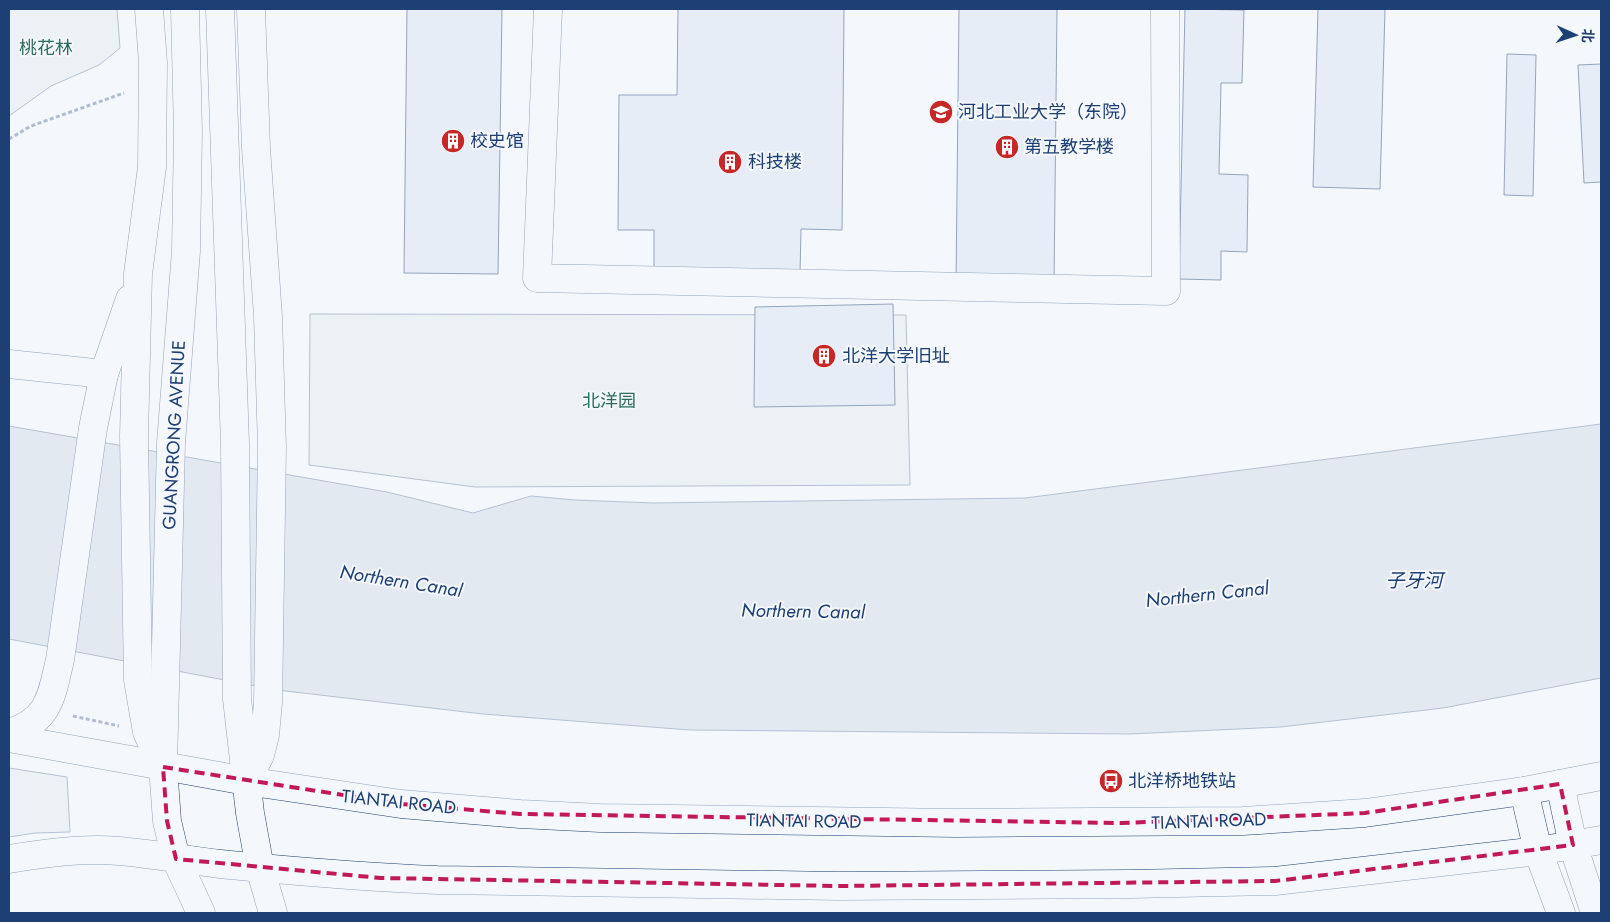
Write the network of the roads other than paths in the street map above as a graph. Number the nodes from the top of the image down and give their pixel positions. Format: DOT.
graph roads {
  1 [pos="149,9"];
  2 [pos="185,9"];
  3 [pos="220,9"];
  4 [pos="250,9"];
  5 [pos="548,9"];
  6 [pos="1165,9"];
  7 [pos="138,274"];
  8 [pos="9,364"];
  9 [pos="104,374"];
  10 [pos="9,733"];
  11 [pos="9,738"];
  12 [pos="163,767"];
  13 [pos="1601,776"];
  14 [pos="246,781"];
  15 [pos="1560,784"];
  16 [pos="1524,791"];
  17 [pos="1601,840"];
  18 [pos="1573,845"];
  19 [pos="1538,851"];
  20 [pos="9,859"];
  21 [pos="176,859"];
  22 [pos="260,868"];
  23 [pos="201,913"];
  24 [pos="273,913"];
  25 [pos="1561,913"];
  26 [pos="1594,913"];
  1 -- 7 [label="main road"];
  2 -- 12 [label="main road, GUANGRONG AVENUE"];
  3 -- 14 [label="main road"];
  4 -- 14 [label="main road"];
  5 -- 6 [label="main road"];
  7 -- 9 [label="main road"];
  7 -- 12 [label="main road"];
  8 -- 9 [label="main road"];
  9 -- 10 [label="main road"];
  11 -- 12 [label="main road, TIANTAI ROAD"];
  12 -- 14 [label="main road, TIANTAI ROAD"];
  12 -- 21 [label="main road, GUANGRONG AVENUE"];
  13 -- 15 [label="main road, TIANTAI ROAD"];
  14 -- 16 [label="main road, TIANTAI ROAD"];
  14 -- 22 [label="main road"];
  15 -- 16 [label="main road, TIANTAI ROAD"];
  15 -- 18 [label="main road"];
  16 -- 19 [label="main road"];
  17 -- 18 [label="main road"];
  18 -- 19 [label="main road"];
  18 -- 26 [label="main road"];
  19 -- 22 [label="main road"];
  19 -- 25 [label="main road"];
  20 -- 21 [label="main road"];
  21 -- 22 [label="main road"];
  21 -- 23 [label="main road, GUANGRONG AVENUE"];
  22 -- 24 [label="main road"];
}
